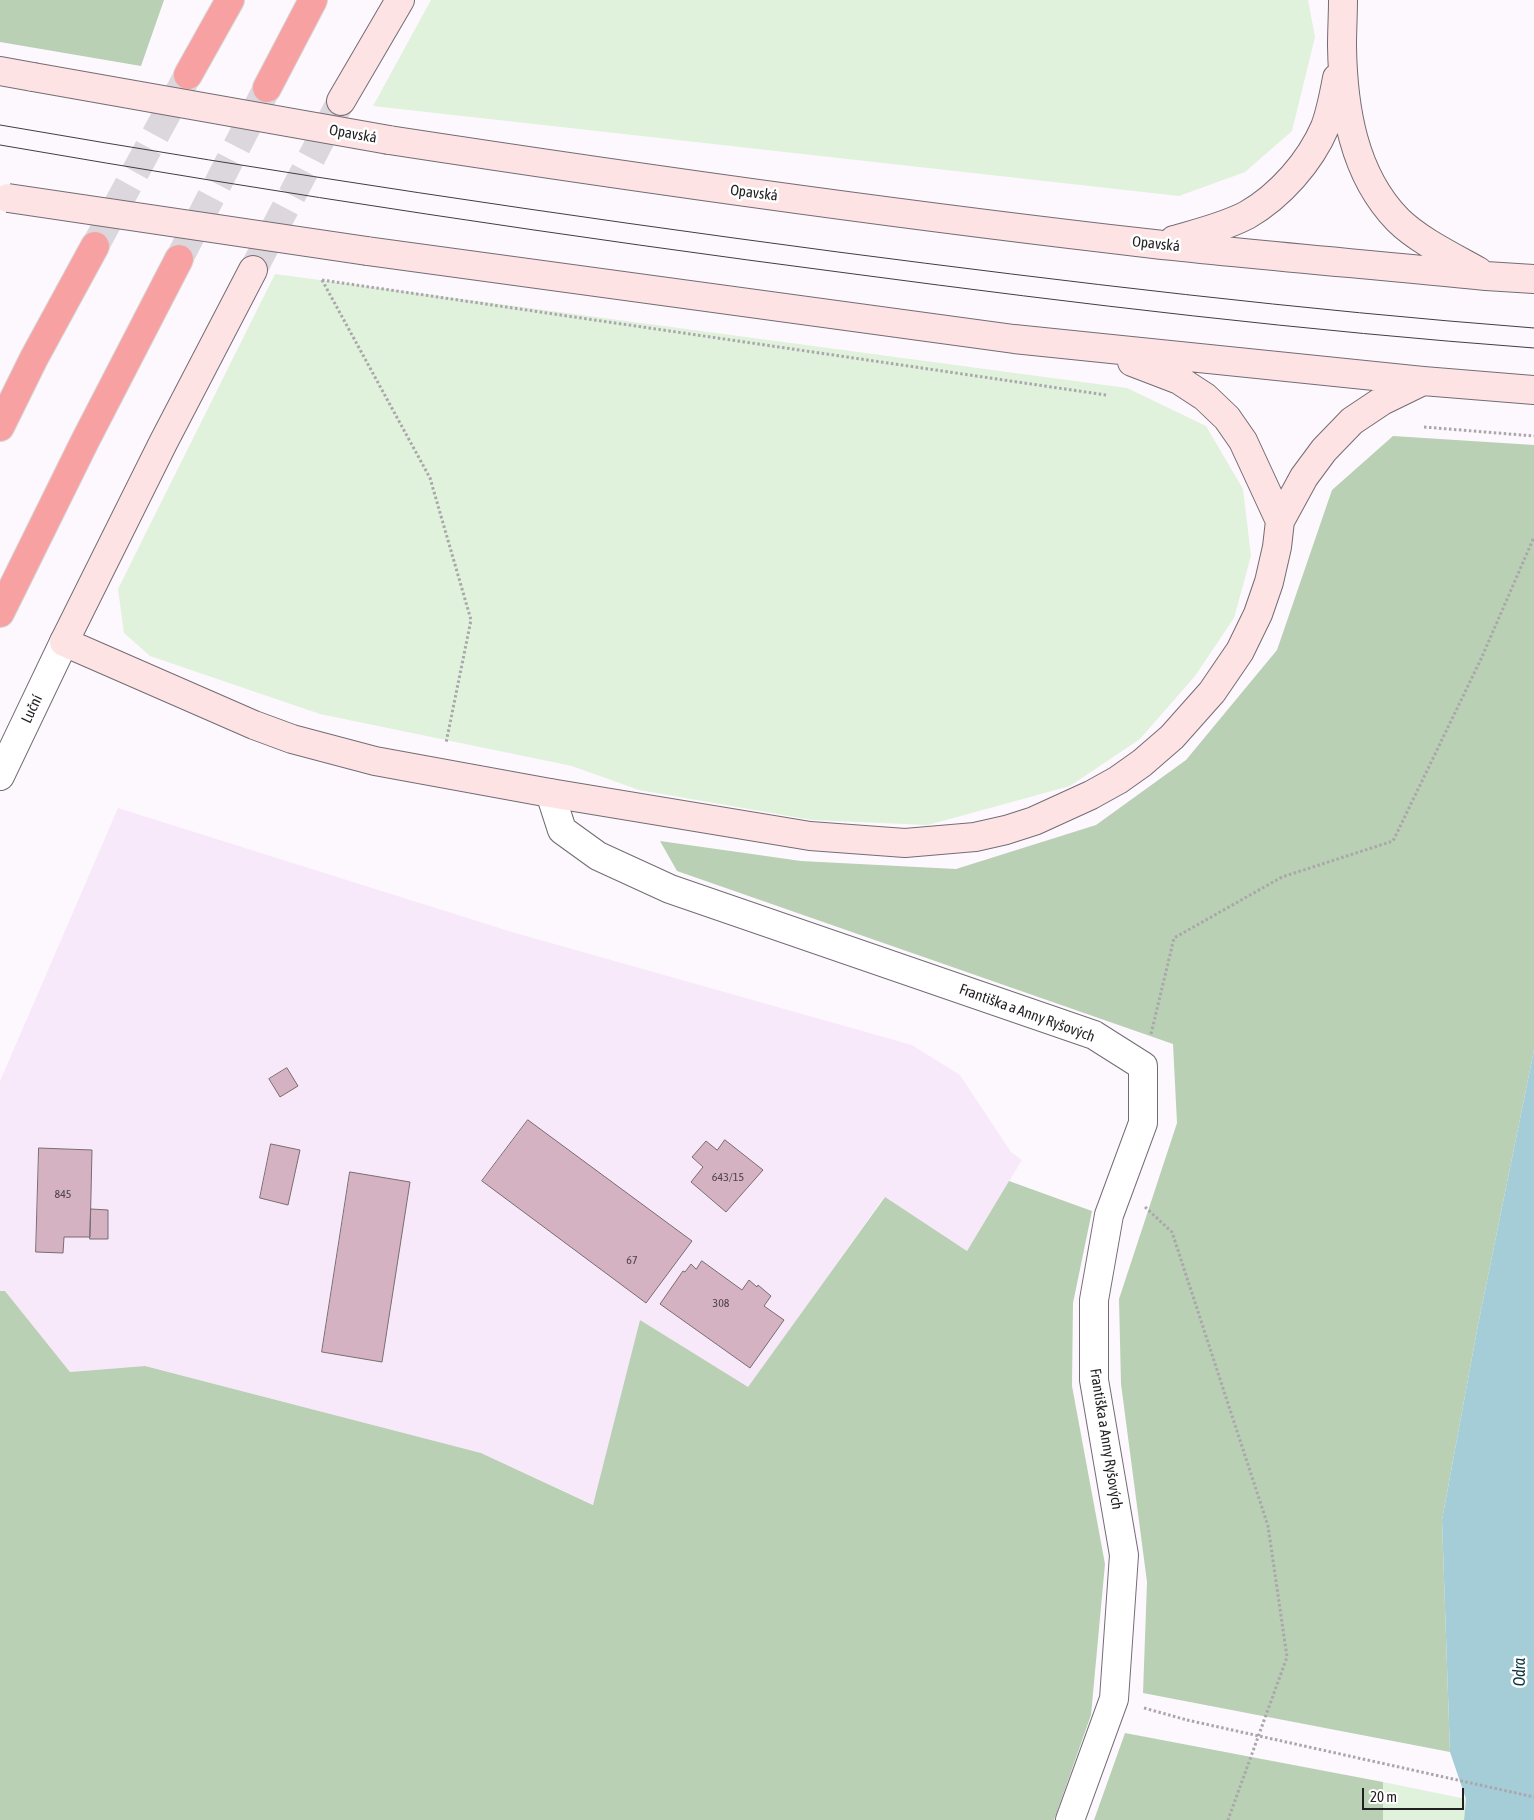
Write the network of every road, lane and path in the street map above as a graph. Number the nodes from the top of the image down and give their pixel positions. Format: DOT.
graph roads {
  1 [pos="230,0"];
  2 [pos="313,0"];
  3 [pos="400,0"];
  4 [pos="1342,0"];
  5 [pos="1342,46"];
  6 [pos="0,71"];
  7 [pos="188,75"];
  8 [pos="267,88"];
  9 [pos="341,101"];
  10 [pos="4,198"];
  11 [pos="1158,244"];
  12 [pos="95,246"];
  13 [pos="179,259"];
  14 [pos="252,270"];
  15 [pos="1486,276"];
  16 [pos="1523,278"];
  17 [pos="1091,348"];
  18 [pos="1423,381"];
  19 [pos="1534,390"];
  20 [pos="1106,395"];
  21 [pos="0,427"];
  22 [pos="1424,427"];
  23 [pos="1534,436"];
  24 [pos="1280,521"];
  25 [pos="1534,537"];
  26 [pos="0,613"];
  27 [pos="64,642"];
  28 [pos="440,773"];
  29 [pos="0,776"];
  30 [pos="550,793"];
  31 [pos="1143,1066"];
  32 [pos="1120,1185"];
  33 [pos="1114,1699"];
  34 [pos="1534,1797"];
  35 [pos="1070,1820"];
  36 [pos="1228,1820"];
  1 -- 7 [label="highway"];
  2 -- 8 [label="highway"];
  3 -- 9 [label="main road"];
  4 -- 5 [label="main road"];
  5 -- 11 [label="main road"];
  5 -- 15 [label="main road"];
  6 -- 11 [label="main road, Opavská, bridge"];
  10 -- 17 [label="main road, bridge"];
  11 -- 15 [label="main road, Opavská"];
  12 -- 21 [label="highway"];
  13 -- 26 [label="highway"];
  14 -- 27 [label="main road"];
  15 -- 16 [label="main road, Opavská"];
  17 -- 18 [label="main road"];
  17 -- 24 [label="main road"];
  18 -- 19 [label="main road"];
  18 -- 24 [label="main road"];
  20 -- 28 [label="path"];
  22 -- 23 [label="path"];
  24 -- 30 [label="main road"];
  25 -- 31 [label="path"];
  27 -- 28 [label="main road"];
  27 -- 29 [label="street, Luční"];
  28 -- 30 [label="main road"];
  30 -- 31 [label="street, Františka a Anny Ryšových"];
  31 -- 32 [label="street, Františka a Anny Ryšových"];
  32 -- 33 [label="street, Františka a Anny Ryšových"];
  32 -- 36 [label="path"];
  33 -- 34 [label="path, bridge"];
  33 -- 35 [label="street, Františka a Anny Ryšových"];
}
